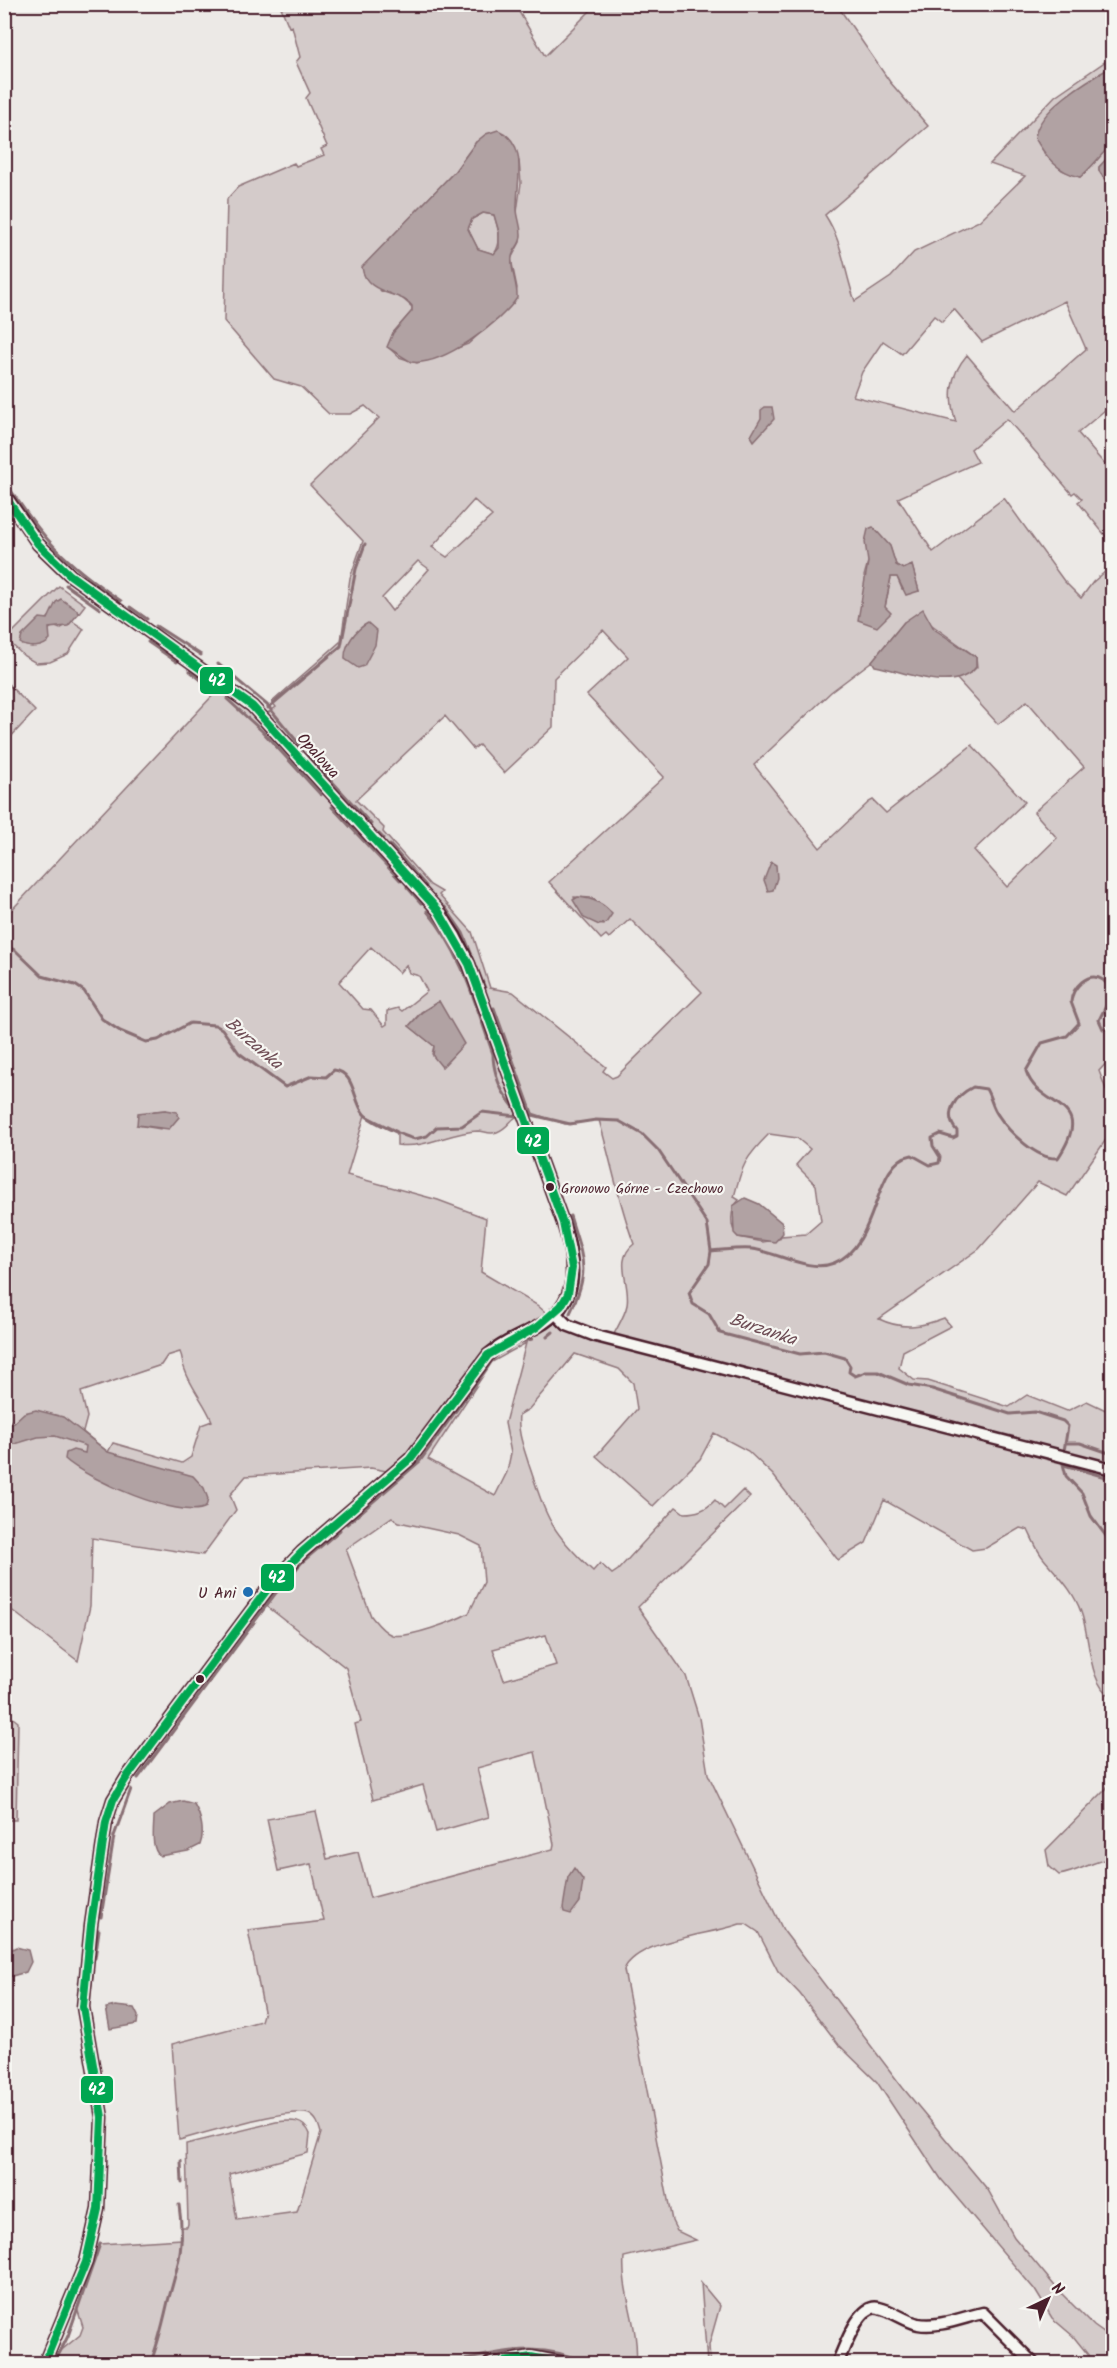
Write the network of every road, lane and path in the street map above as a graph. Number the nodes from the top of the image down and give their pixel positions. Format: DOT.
graph roads {
  1 [pos="4,494"];
  2 [pos="555,1313"];
  3 [pos="1113,1469"];
  4 [pos="44,2364"];
  5 [pos="489,2364"];
  6 [pos="570,2364"];
  7 [pos="837,2364"];
  8 [pos="1034,2364"];
  1 -- 2 [label="street, Opalowa"];
  2 -- 3 [label="street"];
  2 -- 4 [label="street"];
  5 -- 6 [label="street"];
  7 -- 8 [label="street"];
}
